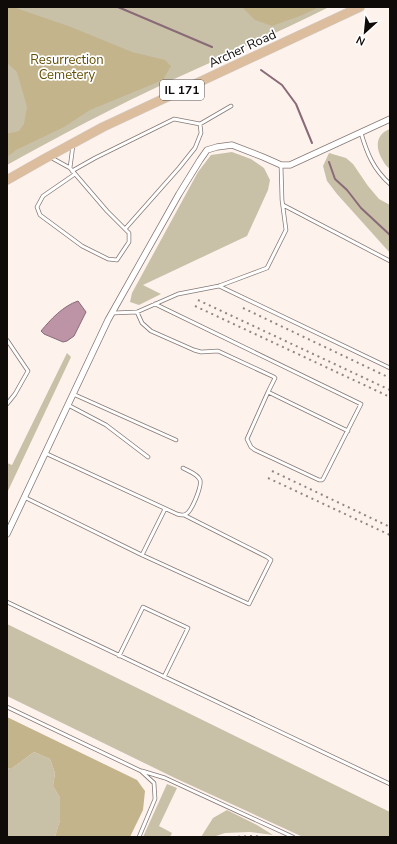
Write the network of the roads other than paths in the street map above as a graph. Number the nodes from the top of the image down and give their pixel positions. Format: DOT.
graph roads {
  1 [pos="360,7"];
  2 [pos="231,106"];
  3 [pos="390,119"];
  4 [pos="200,124"];
  5 [pos="361,133"];
  6 [pos="73,143"];
  7 [pos="48,156"];
  8 [pos="281,164"];
  9 [pos="72,171"];
  10 [pos="7,180"];
  11 [pos="390,184"];
  12 [pos="283,205"];
  13 [pos="125,229"];
  14 [pos="390,261"];
  15 [pos="219,286"];
  16 [pos="155,304"];
  17 [pos="137,312"];
  18 [pos="112,314"];
  19 [pos="7,340"];
  20 [pos="390,368"];
  21 [pos="268,392"];
  22 [pos="73,394"];
  23 [pos="7,403"];
  24 [pos="68,405"];
  25 [pos="348,431"];
  26 [pos="176,440"];
  27 [pos="45,453"];
  28 [pos="148,456"];
  29 [pos="183,468"];
  30 [pos="24,497"];
  31 [pos="165,508"];
  32 [pos="184,515"];
  33 [pos="7,534"];
  34 [pos="142,555"];
  35 [pos="7,602"];
  36 [pos="120,656"];
  37 [pos="164,677"];
  38 [pos="7,707"];
  39 [pos="141,771"];
  40 [pos="390,784"];
  41 [pos="139,837"];
  42 [pos="293,837"];
  1 -- 6 [label="main road, Archer Road / IL 171"];
  2 -- 4 [label="lane"];
  3 -- 5 [label="street"];
  4 -- 9 [label="lane"];
  4 -- 13 [label="lane"];
  5 -- 8 [label="street"];
  5 -- 11 [label="lane"];
  6 -- 7 [label="main road, Archer Road / IL 171"];
  6 -- 9 [label="lane"];
  7 -- 9 [label="lane"];
  7 -- 10 [label="main road, Archer Road / IL 171"];
  8 -- 12 [label="lane"];
  8 -- 18 [label="street"];
  9 -- 13 [label="lane"];
  9 -- 13 [label="lane"];
  12 -- 14 [label="lane"];
  12 -- 15 [label="lane"];
  15 -- 16 [label="lane"];
  15 -- 20 [label="lane"];
  16 -- 17 [label="lane"];
  16 -- 25 [label="lane"];
  17 -- 18 [label="lane"];
  17 -- 21 [label="lane"];
  18 -- 22 [label="street"];
  19 -- 23 [label="lane"];
  21 -- 25 [label="lane"];
  21 -- 25 [label="lane"];
  22 -- 24 [label="street"];
  22 -- 26 [label="lane"];
  24 -- 27 [label="street"];
  24 -- 28 [label="lane"];
  27 -- 30 [label="street"];
  27 -- 31 [label="lane"];
  29 -- 32 [label="lane"];
  30 -- 33 [label="street"];
  30 -- 34 [label="lane"];
  31 -- 32 [label="lane"];
  31 -- 34 [label="lane"];
  32 -- 34 [label="lane"];
  35 -- 36 [label="lane"];
  36 -- 37 [label="lane"];
  36 -- 37 [label="lane"];
  37 -- 40 [label="lane"];
  38 -- 39 [label="lane"];
  39 -- 41 [label="lane"];
  39 -- 42 [label="lane"];
}
